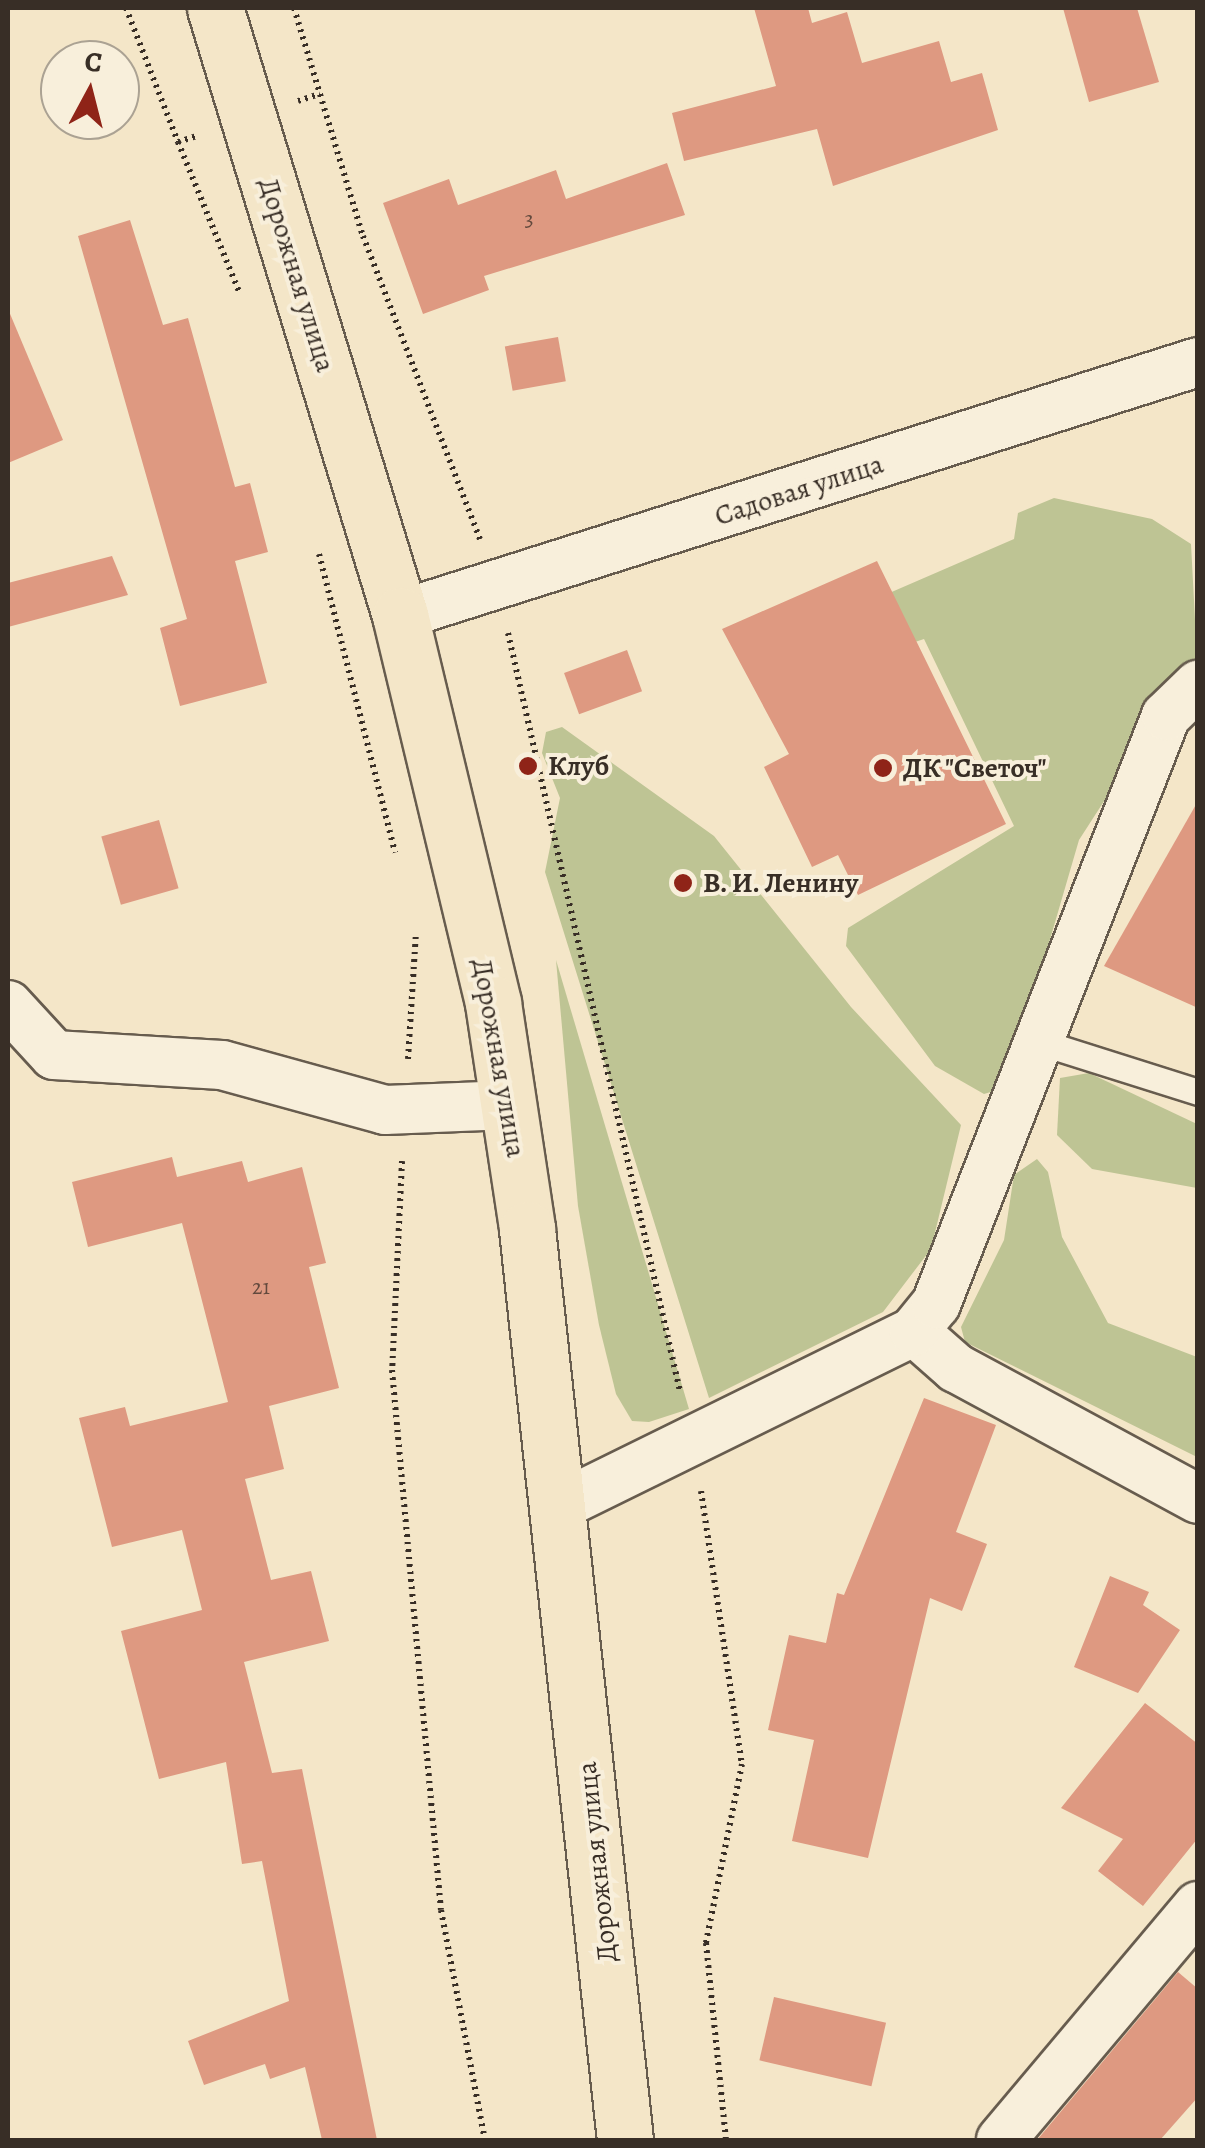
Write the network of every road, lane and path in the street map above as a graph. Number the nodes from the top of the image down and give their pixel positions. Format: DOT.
graph roads {
  1 [pos="214,8"];
  2 [pos="294,8"];
  3 [pos="1198,362"];
  4 [pos="498,586"];
  5 [pos="400,616"];
  6 [pos="1198,685"];
  7 [pos="8,1005"];
  8 [pos="1043,1043"];
  9 [pos="1198,1092"];
  10 [pos="509,1105"];
  11 [pos="914,1331"];
  12 [pos="694,1440"];
  13 [pos="1198,1500"];
  14 [pos="559,1506"];
  15 [pos="1198,1906"];
  16 [pos="625,2140"];
  17 [pos="726,2140"];
  18 [pos="1001,2140"];
  1 -- 5 [label="main road, Дорожная улица"];
  2 -- 4 [label="path"];
  3 -- 4 [label="street, Садовая улица"];
  4 -- 5 [label="street, Садовая улица"];
  4 -- 12 [label="path"];
  5 -- 10 [label="main road, Дорожная улица"];
  6 -- 8 [label="street"];
  7 -- 10 [label="street"];
  8 -- 9 [label="lane"];
  8 -- 11 [label="street"];
  10 -- 14 [label="main road, Дорожная улица"];
  11 -- 12 [label="street"];
  11 -- 13 [label="street"];
  12 -- 14 [label="street"];
  12 -- 17 [label="path"];
  14 -- 16 [label="main road, Дорожная улица"];
  15 -- 18 [label="street"];
}
